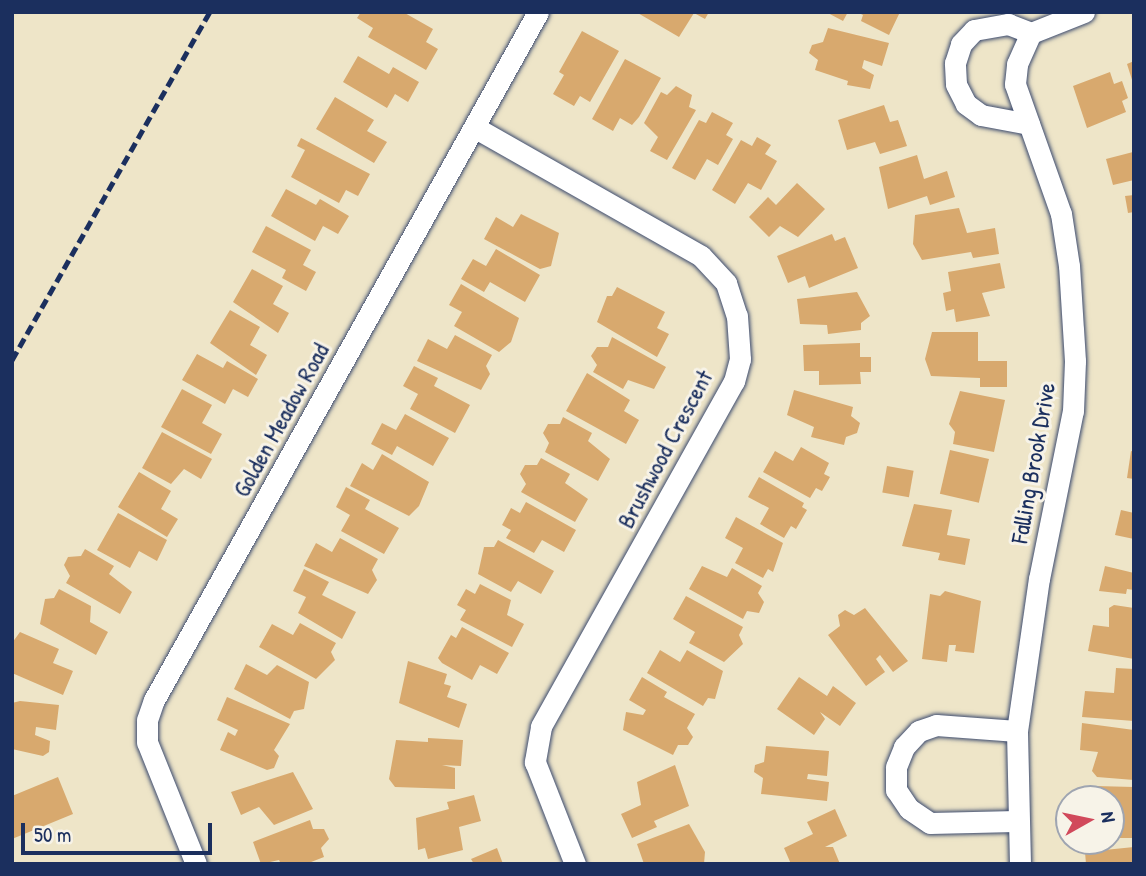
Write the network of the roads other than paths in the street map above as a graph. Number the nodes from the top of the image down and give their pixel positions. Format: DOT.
graph roads {
  1 [pos="538,12"];
  2 [pos="1084,12"];
  3 [pos="1031,33"];
  4 [pos="1029,124"];
  5 [pos="474,127"];
  6 [pos="1017,731"];
  7 [pos="1016,821"];
  8 [pos="196,864"];
  9 [pos="575,864"];
  10 [pos="1020,864"];
  1 -- 5 [label="street, Golden Meadow Road"];
  2 -- 3 [label="street"];
  3 -- 4 [label="street, Falling Brook Drive"];
  3 -- 4 [label="street"];
  4 -- 6 [label="street, Falling Brook Drive"];
  5 -- 8 [label="street, Golden Meadow Road"];
  5 -- 9 [label="street, Brushwood Crescent"];
  6 -- 7 [label="street, Falling Brook Drive"];
  6 -- 7 [label="street"];
  7 -- 10 [label="street, Falling Brook Drive"];
}
